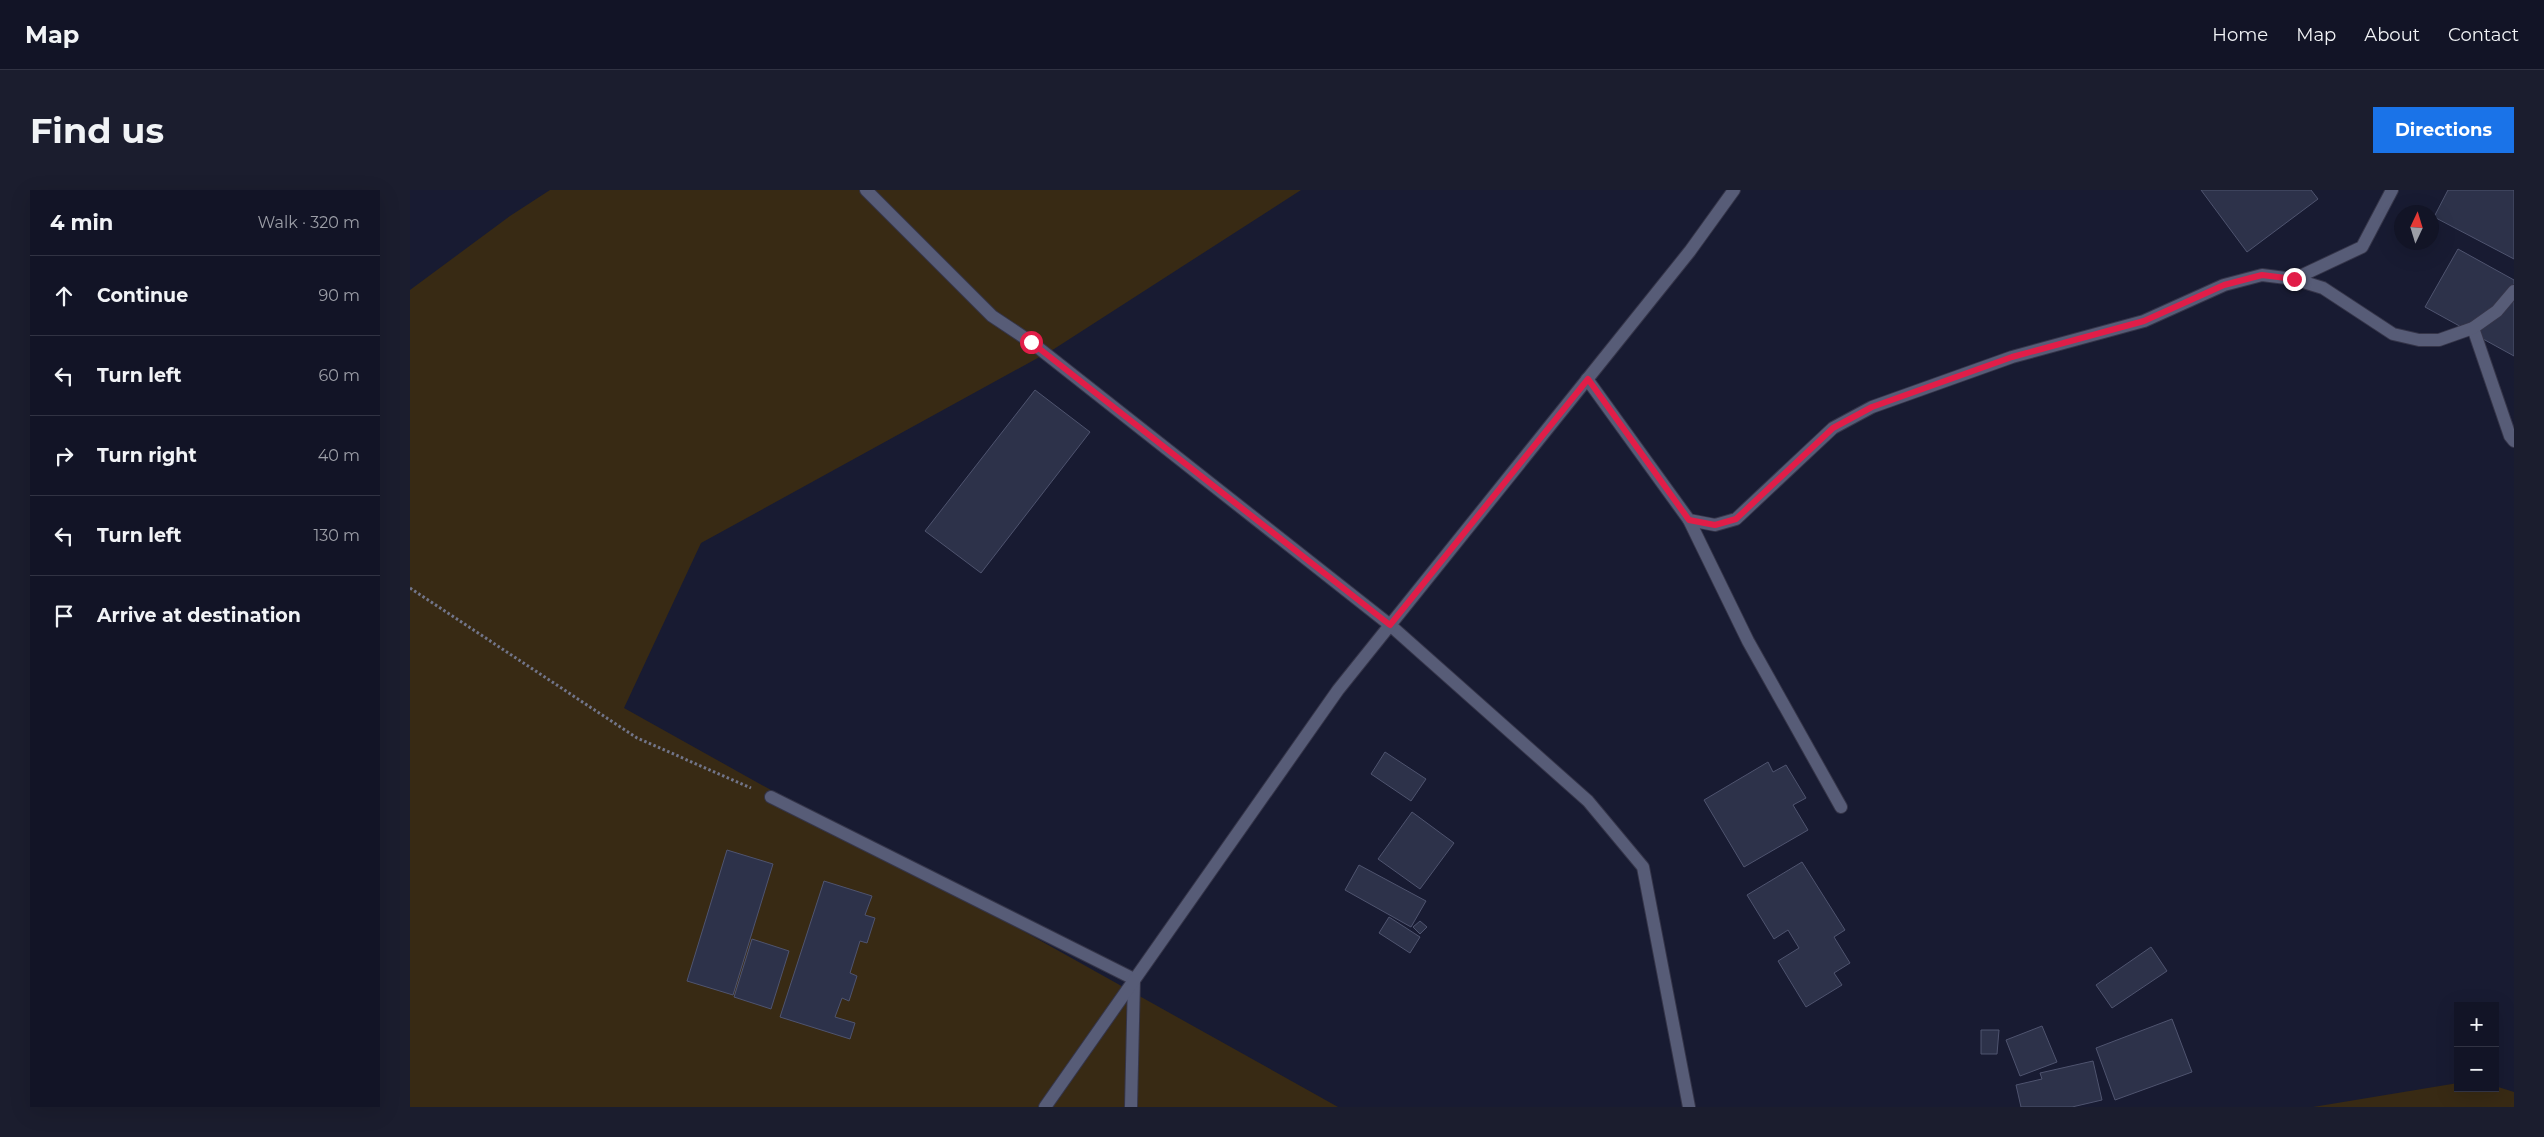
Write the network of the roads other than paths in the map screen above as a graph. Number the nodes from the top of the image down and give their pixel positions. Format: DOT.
graph roads {
  1 [pos="866,190"];
  2 [pos="1734,190"];
  3 [pos="2392,190"];
  4 [pos="2294,279"];
  5 [pos="2514,291"];
  6 [pos="2473,328"];
  7 [pos="1588,379"];
  8 [pos="2514,441"];
  9 [pos="1689,520"];
  10 [pos="1390,625"];
  11 [pos="771,797"];
  12 [pos="1841,807"];
  13 [pos="1134,979"];
  14 [pos="1045,1107"];
  15 [pos="1131,1107"];
  16 [pos="1689,1107"];
  1 -- 10 [label="street"];
  2 -- 7 [label="street"];
  3 -- 4 [label="street"];
  4 -- 6 [label="street"];
  4 -- 9 [label="street"];
  5 -- 6 [label="street"];
  6 -- 8 [label="street"];
  7 -- 9 [label="street"];
  7 -- 10 [label="street"];
  9 -- 12 [label="street"];
  10 -- 13 [label="street"];
  10 -- 16 [label="street"];
  11 -- 13 [label="street"];
  13 -- 14 [label="street"];
  13 -- 15 [label="street"];
}
